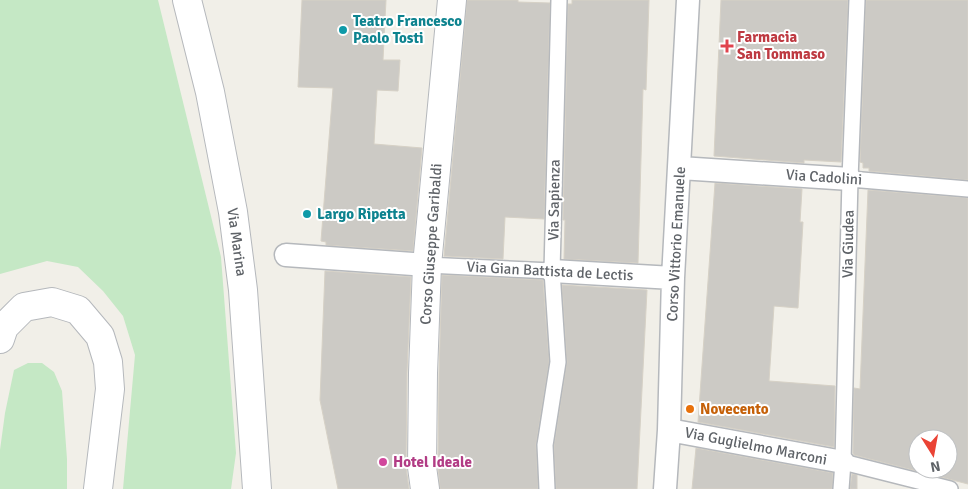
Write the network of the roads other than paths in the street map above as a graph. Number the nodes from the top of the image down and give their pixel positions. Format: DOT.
graph roads {
  1 [pos="187,0"];
  2 [pos="452,0"];
  3 [pos="558,0"];
  4 [pos="688,0"];
  5 [pos="857,0"];
  6 [pos="680,168"];
  7 [pos="850,179"];
  8 [pos="968,189"];
  9 [pos="286,255"];
  10 [pos="427,265"];
  11 [pos="552,271"];
  12 [pos="673,278"];
  13 [pos="0,339"];
  14 [pos="669,430"];
  15 [pos="843,462"];
  16 [pos="98,489"];
  17 [pos="257,489"];
  18 [pos="425,489"];
  19 [pos="546,489"];
  20 [pos="664,489"];
  21 [pos="841,489"];
  22 [pos="950,489"];
  1 -- 17 [label="street, Via Marina"];
  2 -- 10 [label="street, Corso Giuseppe Garibaldi"];
  3 -- 11 [label="lane, Via Sapienza"];
  4 -- 6 [label="street, Corso Vittorio Emanuele"];
  5 -- 7 [label="lane, Via Giudea"];
  6 -- 7 [label="street, Via Cadolini"];
  6 -- 12 [label="street, Corso Vittorio Emanuele"];
  7 -- 8 [label="lane, Via Cadolini"];
  7 -- 15 [label="lane, Via Giudea"];
  9 -- 10 [label="street"];
  10 -- 11 [label="lane, Via Gian Battista de Lectis"];
  10 -- 18 [label="street, Corso Giuseppe Garibaldi"];
  11 -- 12 [label="street, Via Gian Battista de Lectis"];
  11 -- 19 [label="lane, Via Sapienza"];
  12 -- 14 [label="street, Corso Vittorio Emanuele"];
  13 -- 16 [label="street"];
  14 -- 15 [label="street, Via Guglielmo Marconi"];
  14 -- 20 [label="street, Corso Vittorio Emanuele"];
  15 -- 21 [label="lane, Via Giudea"];
  15 -- 22 [label="lane"];
}
